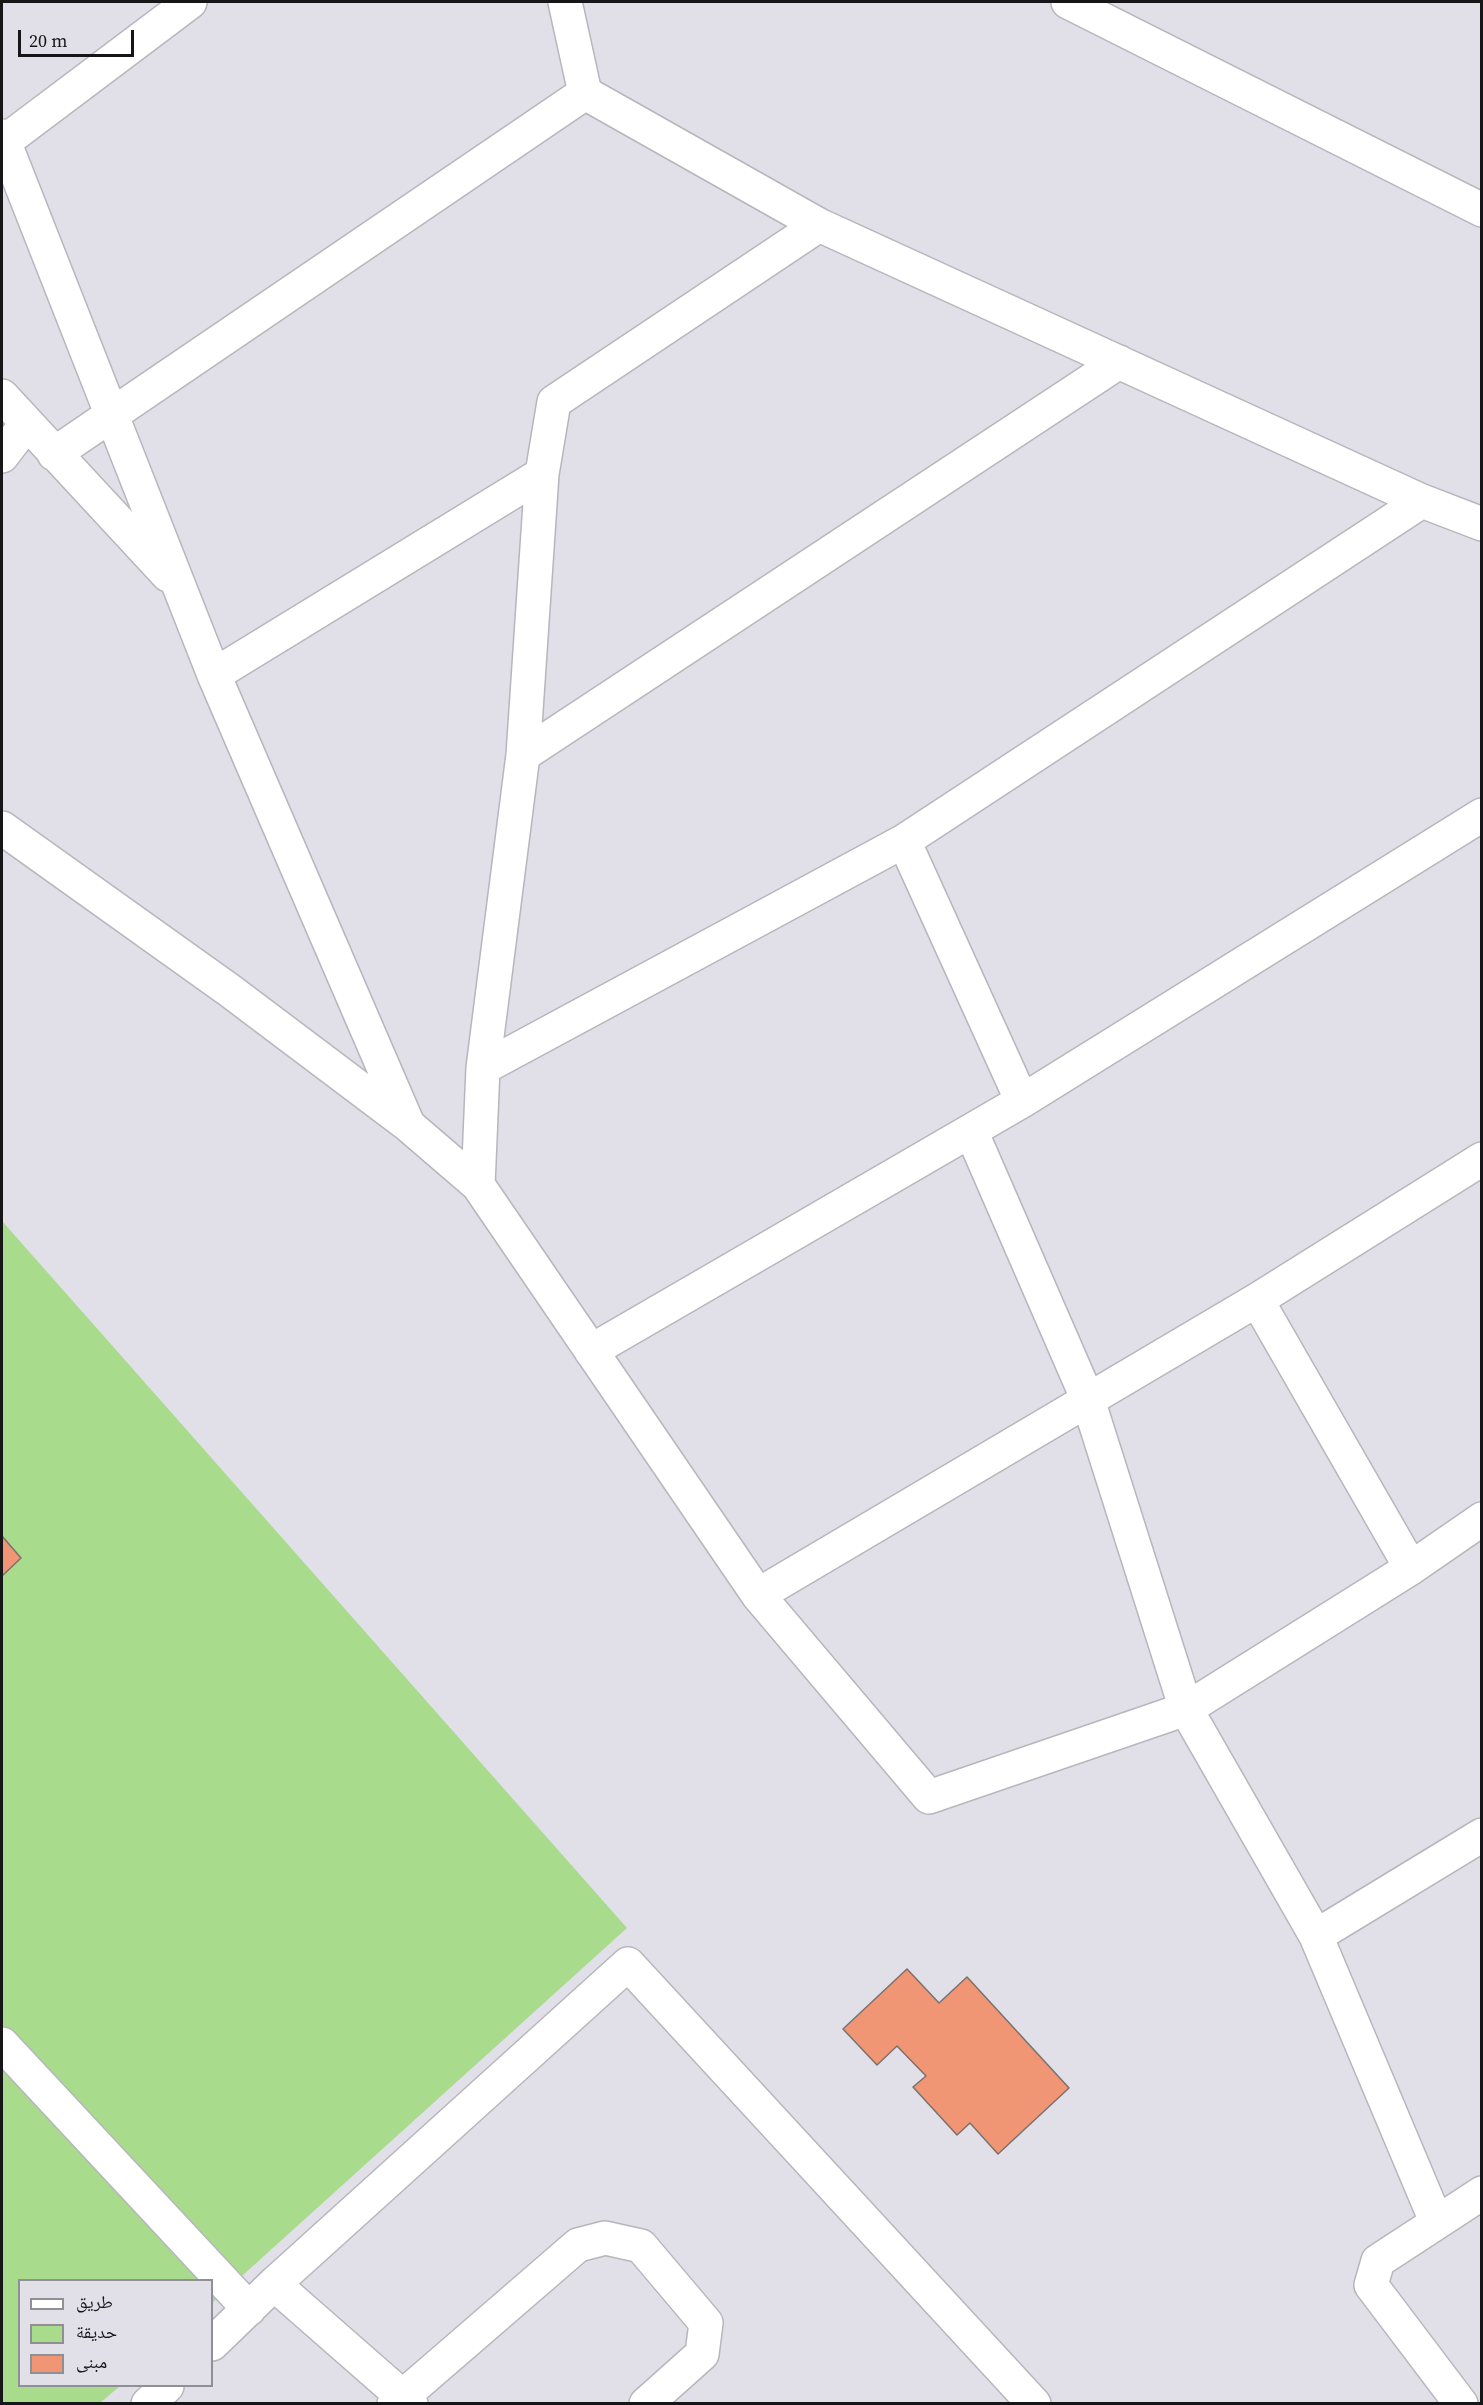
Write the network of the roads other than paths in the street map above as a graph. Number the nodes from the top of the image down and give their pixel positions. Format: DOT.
graph roads {
  1 [pos="190,2"];
  2 [pos="565,2"];
  3 [pos="1068,2"];
  4 [pos="585,93"];
  5 [pos="3,139"];
  6 [pos="1482,210"];
  7 [pos="819,225"];
  8 [pos="1119,362"];
  9 [pos="2,396"];
  10 [pos="112,416"];
  11 [pos="27,423"];
  12 [pos="54,454"];
  13 [pos="2,456"];
  14 [pos="542,474"];
  15 [pos="1422,501"];
  16 [pos="1482,524"];
  17 [pos="180,588"];
  18 [pos="214,675"];
  19 [pos="524,755"];
  20 [pos="1482,815"];
  21 [pos="5,837"];
  22 [pos="904,841"];
  23 [pos="483,1068"];
  24 [pos="1022,1101"];
  25 [pos="407,1124"];
  26 [pos="970,1131"];
  27 [pos="1482,1159"];
  28 [pos="478,1185"];
  29 [pos="1257,1300"];
  30 [pos="591,1352"];
  31 [pos="1088,1400"];
  32 [pos="1482,1519"];
  33 [pos="1411,1568"];
  34 [pos="758,1595"];
  35 [pos="1186,1709"];
  36 [pos="1482,1835"];
  37 [pos="1316,1936"];
  38 [pos="2,2044"];
  39 [pos="1482,2193"];
  40 [pos="1436,2222"];
  41 [pos="274,2284"];
  42 [pos="249,2309"];
  43 [pos="213,2343"];
  44 [pos="165,2387"];
  45 [pos="402,2401"];
  46 [pos="148,2403"];
  47 [pos="646,2403"];
  48 [pos="1034,2403"];
  49 [pos="1461,2403"];
  1 -- 5 [label="street"];
  2 -- 4 [label="street"];
  3 -- 6 [label="street"];
  4 -- 7 [label="street"];
  4 -- 10 [label="street"];
  5 -- 10 [label="street"];
  7 -- 8 [label="street"];
  7 -- 14 [label="street"];
  8 -- 15 [label="street"];
  8 -- 19 [label="street"];
  9 -- 11 [label="street"];
  10 -- 12 [label="street"];
  10 -- 17 [label="street"];
  11 -- 12 [label="street"];
  11 -- 13 [label="street"];
  12 -- 17 [label="street"];
  14 -- 18 [label="street"];
  14 -- 19 [label="street"];
  15 -- 16 [label="street"];
  15 -- 22 [label="street"];
  17 -- 18 [label="street"];
  18 -- 25 [label="street"];
  19 -- 23 [label="street"];
  20 -- 24 [label="street"];
  21 -- 25 [label="street"];
  22 -- 23 [label="street"];
  22 -- 24 [label="street"];
  23 -- 28 [label="street"];
  24 -- 26 [label="street"];
  25 -- 28 [label="street"];
  26 -- 30 [label="street"];
  26 -- 31 [label="street"];
  27 -- 29 [label="street"];
  28 -- 30 [label="street"];
  29 -- 31 [label="street"];
  29 -- 33 [label="street"];
  30 -- 34 [label="street"];
  31 -- 34 [label="street"];
  31 -- 35 [label="street"];
  32 -- 33 [label="street"];
  33 -- 35 [label="street"];
  34 -- 35 [label="street"];
  35 -- 37 [label="street"];
  36 -- 37 [label="street"];
  37 -- 40 [label="street"];
  38 -- 42 [label="street"];
  39 -- 40 [label="street"];
  40 -- 49 [label="street"];
  41 -- 42 [label="street"];
  41 -- 45 [label="street"];
  41 -- 48 [label="street"];
  42 -- 43 [label="street"];
  44 -- 46 [label="street"];
  45 -- 47 [label="street"];
}
